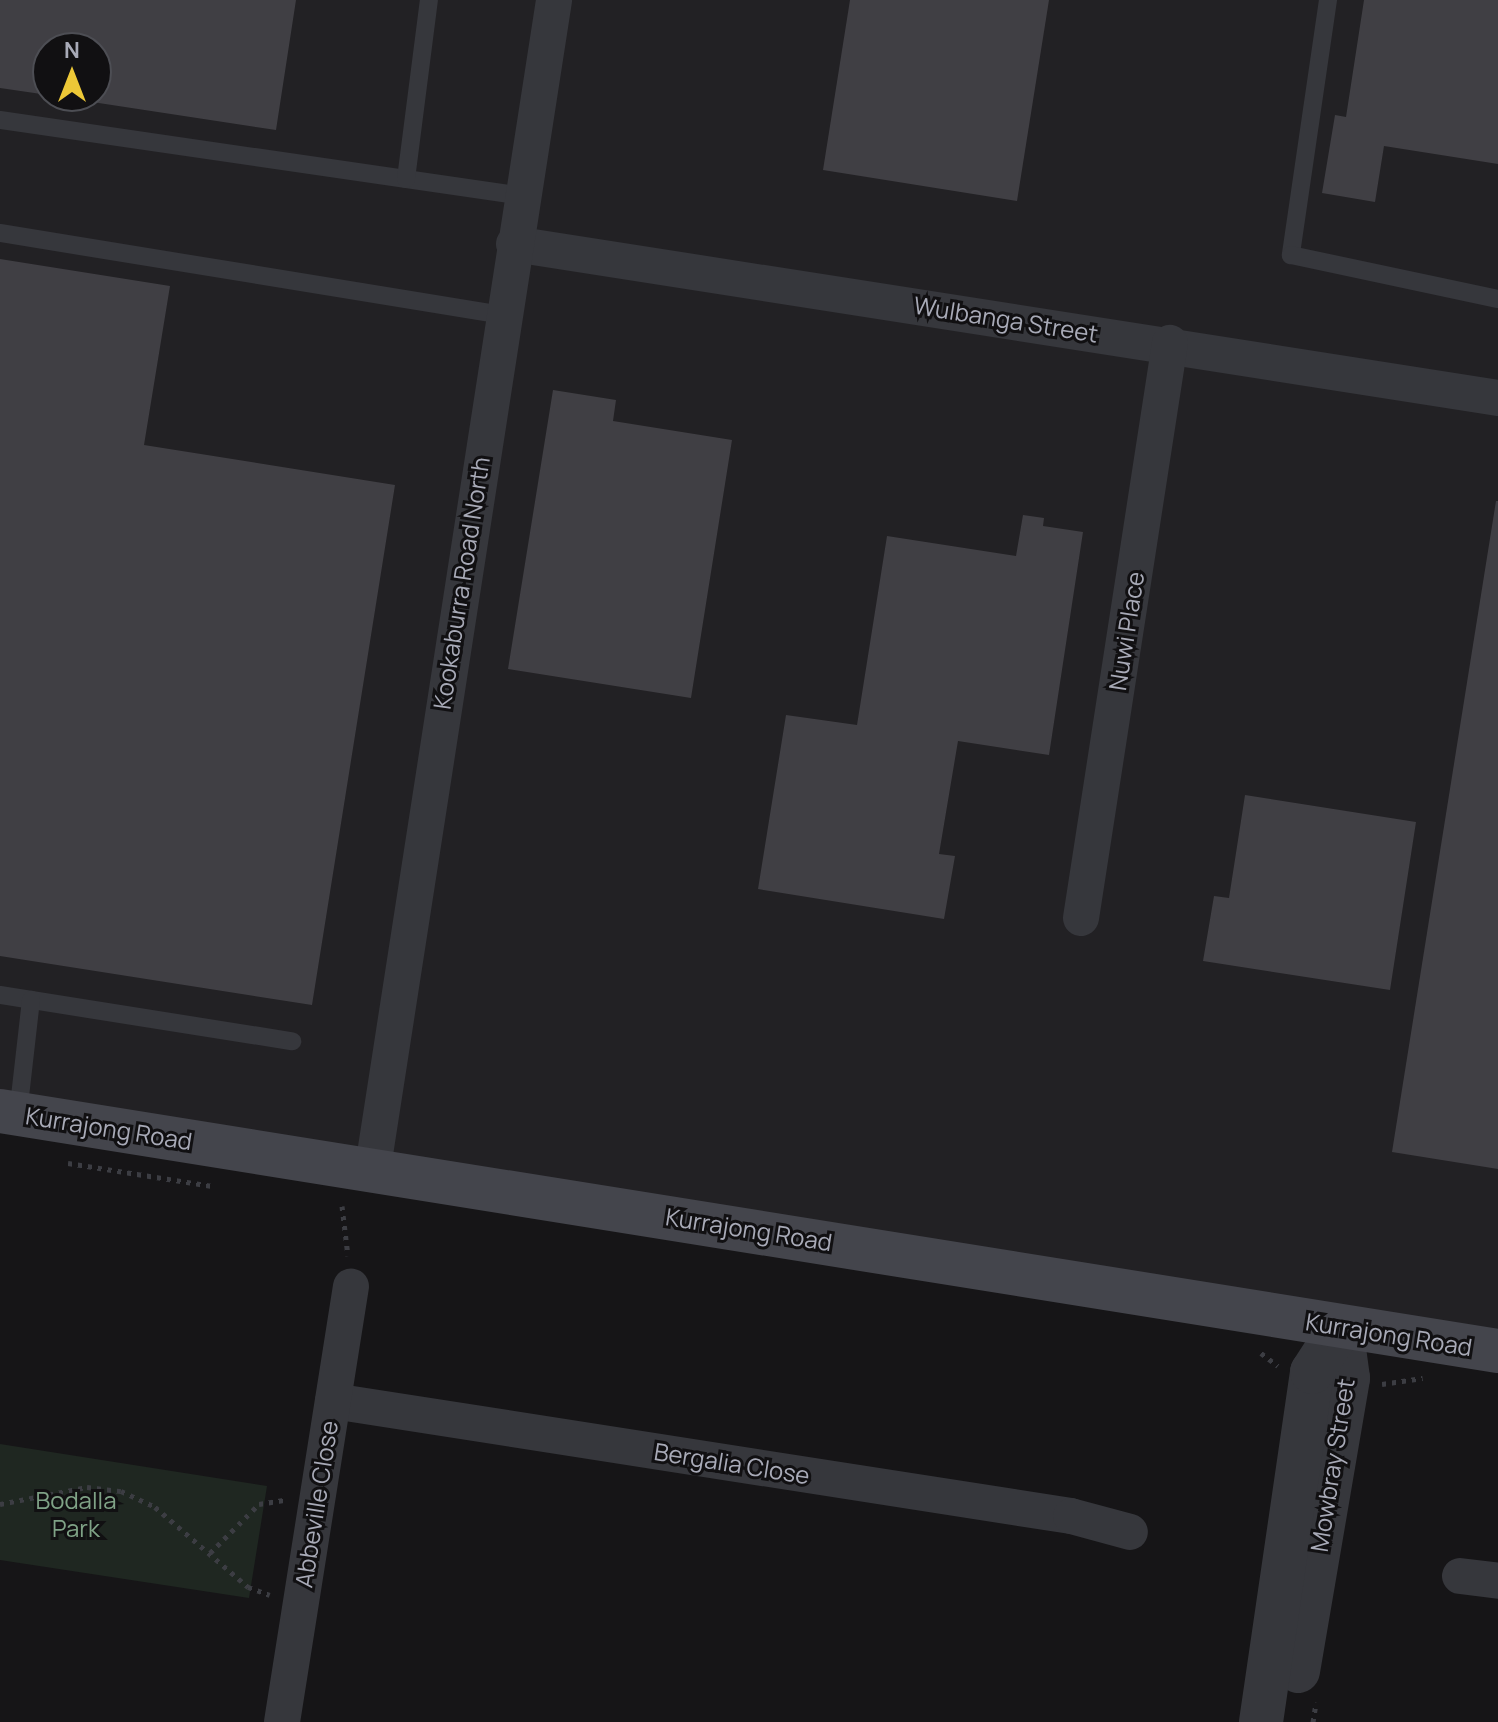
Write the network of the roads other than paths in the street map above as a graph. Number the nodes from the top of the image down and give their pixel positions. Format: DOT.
graph roads {
  1 [pos="429,0"];
  2 [pos="554,0"];
  3 [pos="1328,0"];
  4 [pos="0,120"];
  5 [pos="406,179"];
  6 [pos="522,196"];
  7 [pos="0,233"];
  8 [pos="514,244"];
  9 [pos="1498,299"];
  10 [pos="503,315"];
  11 [pos="1170,343"];
  12 [pos="1498,398"];
  13 [pos="1081,918"];
  14 [pos="0,995"];
  15 [pos="31,1000"];
  16 [pos="292,1041"];
  17 [pos="9,1112"];
  18 [pos="373,1167"];
  19 [pos="351,1286"];
  20 [pos="1341,1327"];
  21 [pos="1498,1351"];
  22 [pos="333,1401"];
  23 [pos="1130,1532"];
  24 [pos="1460,1576"];
  25 [pos="1498,1581"];
  26 [pos="282,1722"];
  27 [pos="1261,1722"];
  28 [pos="1290,1722"];
  1 -- 5 [label="lane"];
  2 -- 6 [label="street, Kookaburra Road North"];
  3 -- 9 [label="lane"];
  4 -- 5 [label="lane"];
  5 -- 6 [label="lane"];
  6 -- 8 [label="street, Kookaburra Road North"];
  7 -- 10 [label="lane"];
  8 -- 10 [label="street, Kookaburra Road North"];
  8 -- 11 [label="street, Wulbanga Street"];
  10 -- 18 [label="street, Kookaburra Road North"];
  11 -- 12 [label="street, Wulbanga Street"];
  11 -- 13 [label="street, Nuwi Place"];
  14 -- 15 [label="lane"];
  15 -- 16 [label="lane"];
  15 -- 17 [label="lane"];
  17 -- 18 [label="main road, Kurrajong Road"];
  18 -- 20 [label="main road, Kurrajong Road"];
  19 -- 22 [label="street, Abbeville Close"];
  20 -- 21 [label="main road, Kurrajong Road"];
  20 -- 27 [label="street, Mowbray Street"];
  20 -- 28 [label="street, Mowbray Street"];
  22 -- 23 [label="street, Bergalia Close"];
  22 -- 26 [label="street, Abbeville Close"];
  24 -- 25 [label="street"];
}
